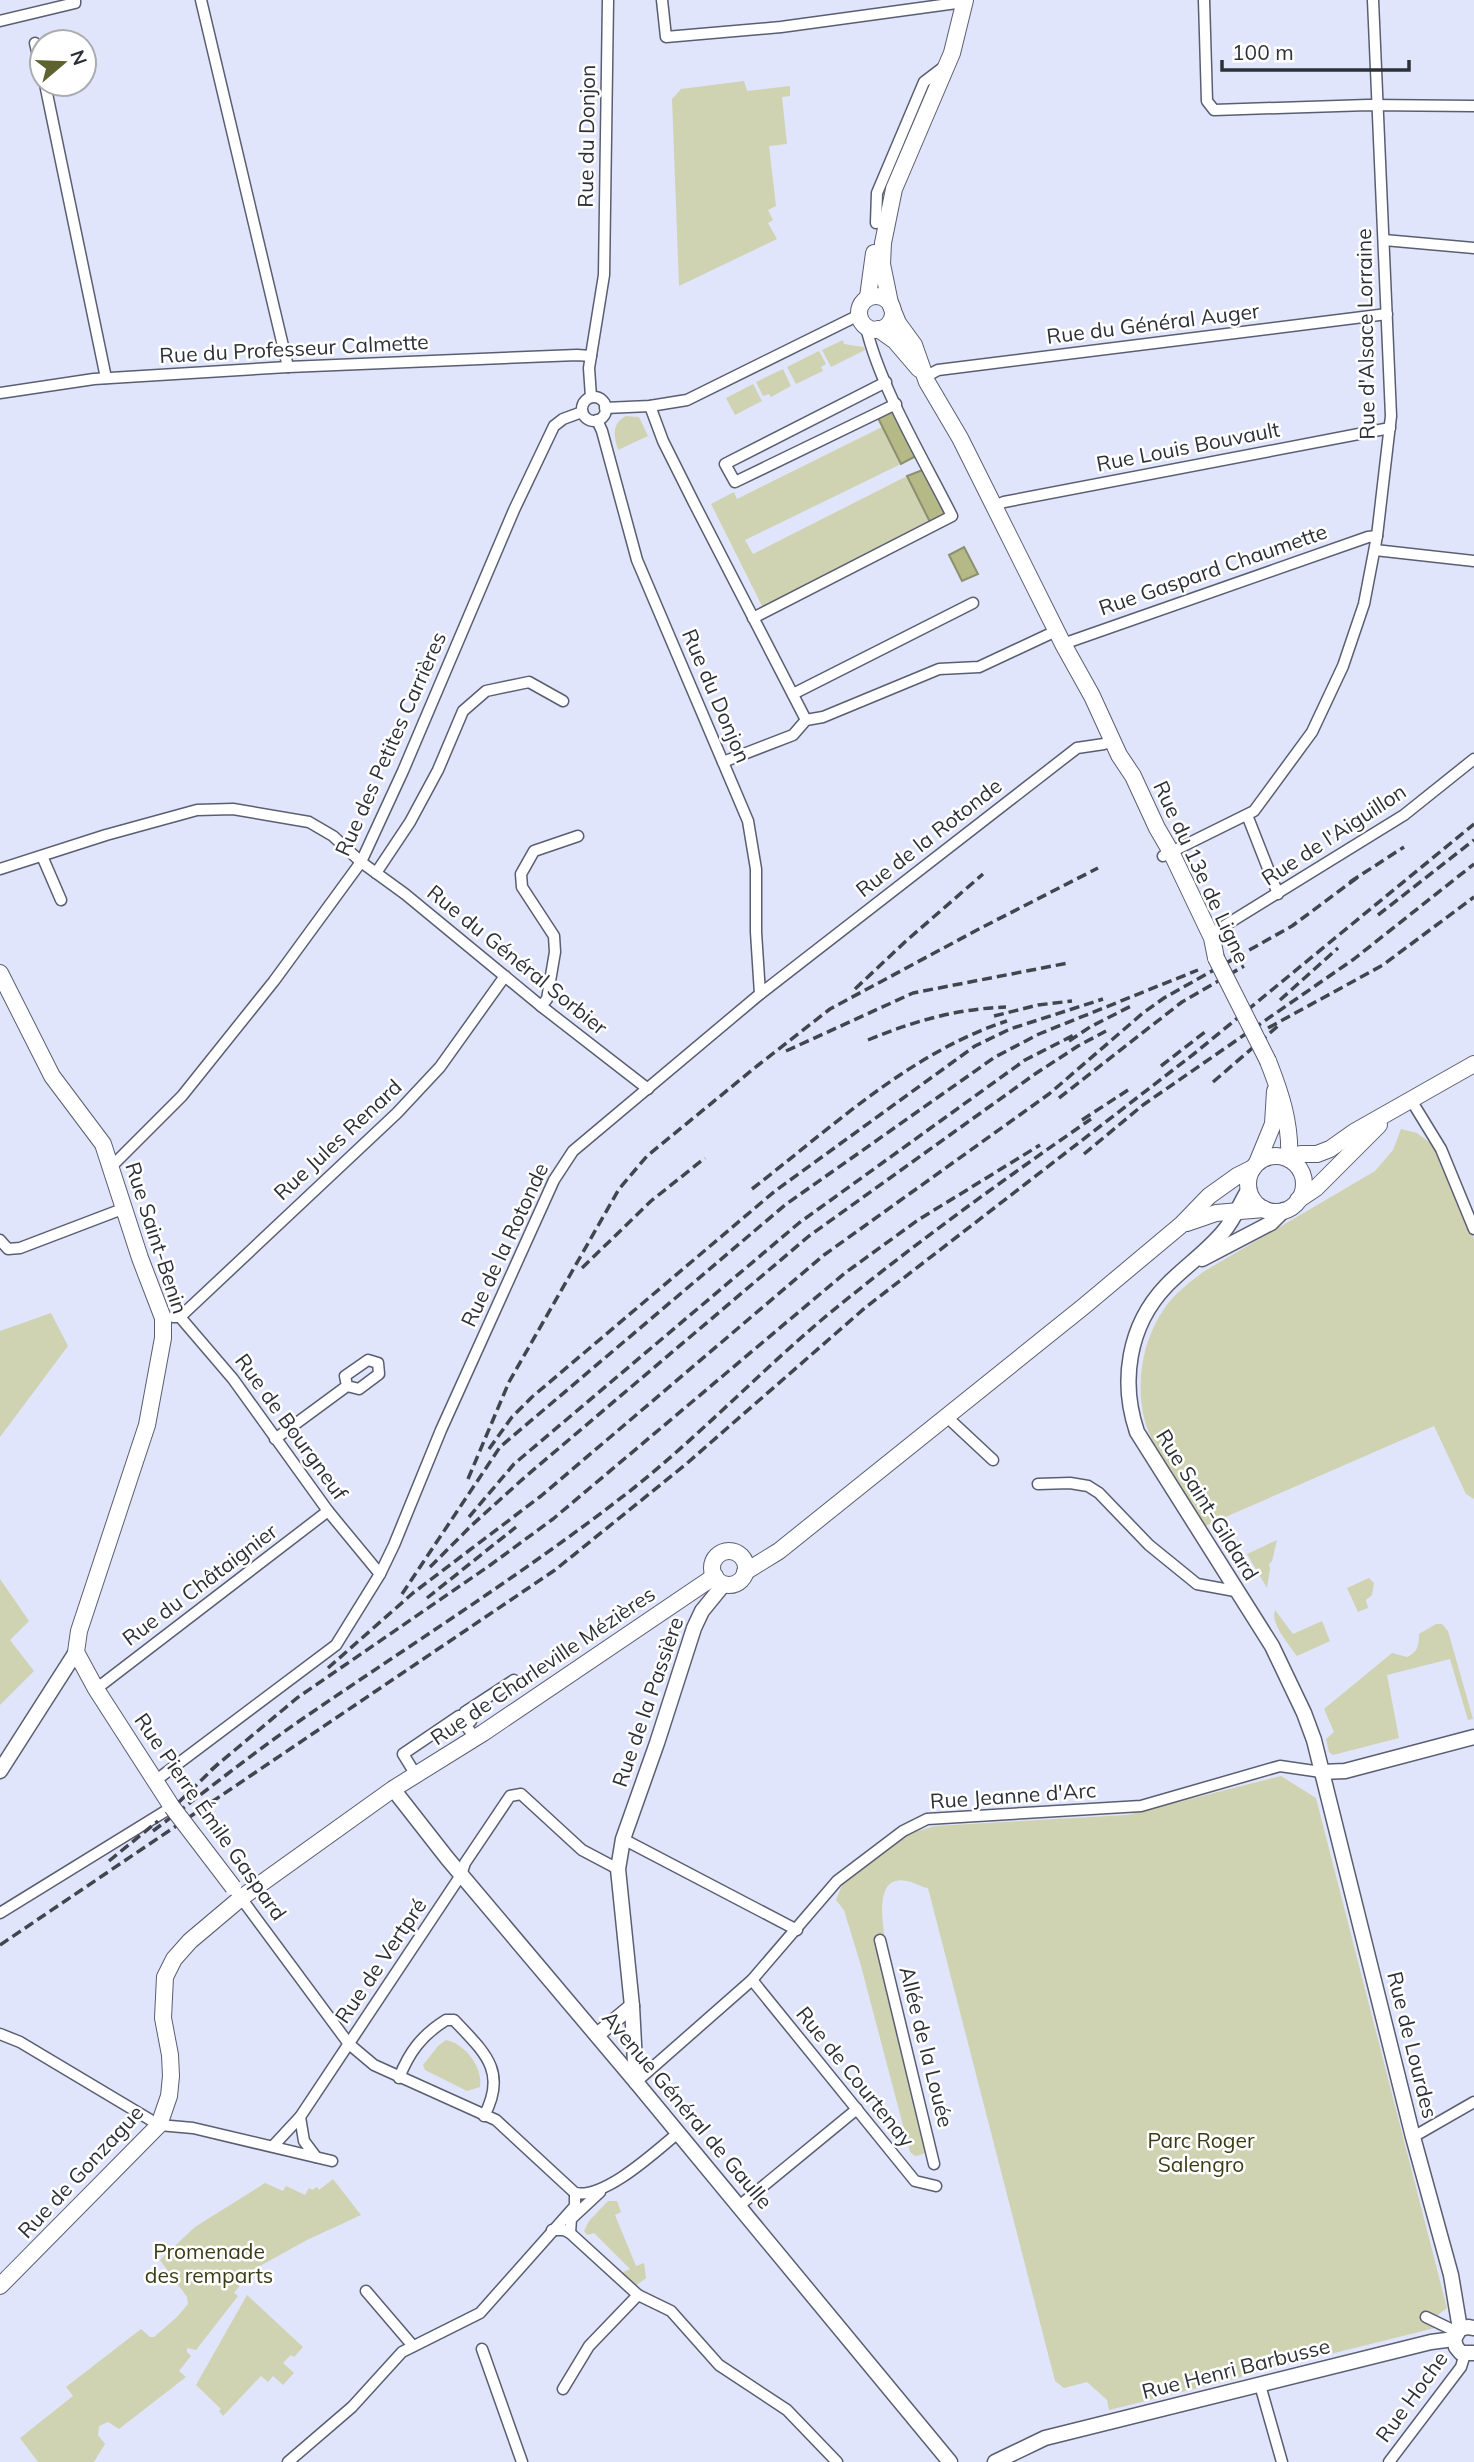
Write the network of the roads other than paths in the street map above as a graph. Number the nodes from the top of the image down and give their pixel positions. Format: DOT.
graph roads {
  1 [pos="75,0"];
  2 [pos="201,0"];
  3 [pos="608,0"];
  4 [pos="662,0"];
  5 [pos="1204,0"];
  6 [pos="1373,0"];
  7 [pos="964,1"];
  8 [pos="904,5"];
  9 [pos="0,21"];
  10 [pos="947,65"];
  11 [pos="48,98"];
  12 [pos="1376,106"];
  13 [pos="1474,106"];
  14 [pos="894,189"];
  15 [pos="876,223"];
  16 [pos="1384,240"];
  17 [pos="1474,248"];
  18 [pos="867,297"];
  19 [pos="890,304"];
  20 [pos="1387,314"];
  21 [pos="867,324"];
  22 [pos="591,356"];
  23 [pos="288,367"];
  24 [pos="106,378"];
  25 [pos="926,379"];
  26 [pos="887,382"];
  27 [pos="0,393"];
  28 [pos="591,397"];
  29 [pos="896,404"];
  30 [pos="650,406"];
  31 [pos="605,408"];
  32 [pos="582,412"];
  33 [pos="597,420"];
  34 [pos="1390,428"];
  35 [pos="994,506"];
  36 [pos="1377,536"];
  37 [pos="1375,550"];
  38 [pos="1474,561"];
  39 [pos="973,603"];
  40 [pos="753,618"];
  41 [pos="1060,638"];
  42 [pos="1084,686"];
  43 [pos="793,694"];
  44 [pos="563,701"];
  45 [pos="806,720"];
  46 [pos="1104,744"];
  47 [pos="1474,759"];
  48 [pos="723,762"];
  49 [pos="1247,815"];
  50 [pos="1154,829"];
  51 [pos="578,836"];
  52 [pos="1173,851"];
  53 [pos="42,856"];
  54 [pos="361,862"];
  55 [pos="0,869"];
  56 [pos="376,873"];
  57 [pos="1278,894"];
  58 [pos="61,900"];
  59 [pos="1212,938"];
  60 [pos="1216,958"];
  61 [pos="505,976"];
  62 [pos="1,978"];
  63 [pos="761,994"];
  64 [pos="541,1006"];
  65 [pos="1474,1064"];
  66 [pos="1275,1079"];
  67 [pos="648,1089"];
  68 [pos="1404,1103"];
  69 [pos="1289,1159"];
  70 [pos="1255,1166"];
  71 [pos="111,1167"];
  72 [pos="1248,1189"];
  73 [pos="1298,1200"];
  74 [pos="125,1208"];
  75 [pos="1264,1209"];
  76 [pos="1284,1210"];
  77 [pos="1236,1211"];
  78 [pos="1181,1225"];
  79 [pos="1474,1229"];
  80 [pos="0,1240"];
  81 [pos="1191,1264"];
  82 [pos="172,1317"];
  83 [pos="347,1386"];
  84 [pos="948,1418"];
  85 [pos="275,1439"];
  86 [pos="993,1460"];
  87 [pos="1038,1484"];
  88 [pos="328,1511"];
  89 [pos="750,1566"];
  90 [pos="380,1574"];
  91 [pos="719,1580"];
  92 [pos="1236,1591"];
  93 [pos="76,1652"];
  94 [pos="513,1680"];
  95 [pos="96,1689"];
  96 [pos="477,1737"];
  97 [pos="1474,1737"];
  98 [pos="0,1771"];
  99 [pos="1321,1772"];
  100 [pos="416,1775"];
  101 [pos="155,1782"];
  102 [pos="393,1789"];
  103 [pos="172,1807"];
  104 [pos="623,1839"];
  105 [pos="618,1869"];
  106 [pos="461,1875"];
  107 [pos="236,1896"];
  108 [pos="0,1913"];
  109 [pos="797,1930"];
  110 [pos="880,1940"];
  111 [pos="752,1980"];
  112 [pos="632,2006"];
  113 [pos="0,2034"];
  114 [pos="597,2035"];
  115 [pos="349,2044"];
  116 [pos="399,2078"];
  117 [pos="636,2082"];
  118 [pos="1474,2102"];
  119 [pos="858,2109"];
  120 [pos="484,2116"];
  121 [pos="300,2118"];
  122 [pos="159,2125"];
  123 [pos="678,2133"];
  124 [pos="1413,2137"];
  125 [pos="274,2145"];
  126 [pos="316,2157"];
  127 [pos="332,2161"];
  128 [pos="934,2164"];
  129 [pos="936,2186"];
  130 [pos="604,2189"];
  131 [pos="575,2193"];
  132 [pos="739,2206"];
  133 [pos="552,2230"];
  134 [pos="570,2233"];
  135 [pos="0,2286"];
  136 [pos="366,2291"];
  137 [pos="638,2295"];
  138 [pos="1426,2317"];
  139 [pos="1461,2332"];
  140 [pos="413,2346"];
  141 [pos="482,2349"];
  142 [pos="1469,2353"];
  143 [pos="1261,2385"];
  144 [pos="564,2389"];
  145 [pos="1030,2446"];
  146 [pos="952,2461"];
  147 [pos="288,2462"];
  148 [pos="522,2462"];
  149 [pos="836,2462"];
  150 [pos="995,2462"];
  151 [pos="1017,2462"];
  152 [pos="1282,2462"];
  153 [pos="1389,2462"];
  1 -- 9 [label="street"];
  2 -- 23 [label="street"];
  3 -- 22 [label="street, Rue du Donjon"];
  4 -- 8 [label="street"];
  5 -- 12 [label="street"];
  6 -- 12 [label="street, Rue d'Alsace Lorraine"];
  7 -- 8 [label="street"];
  7 -- 10 [label="main road, Rue du 13e de Ligne"];
  10 -- 14 [label="main road, Rue du 13e de Ligne"];
  10 -- 15 [label="street"];
  11 -- 24 [label="street"];
  12 -- 13 [label="street"];
  12 -- 16 [label="street, Rue d'Alsace Lorraine"];
  14 -- 15 [label="main road, Rue du 13e de Ligne"];
  14 -- 19 [label="main road, Rue du 13e de Ligne"];
  15 -- 18 [label="main road, Rue du 13e de Ligne"];
  16 -- 17 [label="street"];
  16 -- 20 [label="street, Rue d'Alsace Lorraine"];
  18 -- 19 [label="main road"];
  18 -- 21 [label="main road"];
  19 -- 21 [label="main road"];
  19 -- 25 [label="main road, Rue du 13e de Ligne"];
  20 -- 25 [label="street, Rue du Général Auger"];
  20 -- 34 [label="street, Rue d'Alsace Lorraine"];
  21 -- 25 [label="main road, Rue du 13e de Ligne"];
  21 -- 26 [label="street"];
  21 -- 30 [label="street"];
  22 -- 23 [label="street, Rue du Professeur Calmette"];
  22 -- 28 [label="street, Rue du Donjon"];
  23 -- 24 [label="street, Rue du Professeur Calmette"];
  24 -- 27 [label="street, Rue du Professeur Calmette"];
  25 -- 35 [label="main road, Rue du 13e de Ligne"];
  26 -- 29 [label="street"];
  26 -- 29 [label="street"];
  28 -- 31 [label="street"];
  28 -- 32 [label="street"];
  29 -- 40 [label="street"];
  30 -- 31 [label="street"];
  30 -- 40 [label="street"];
  31 -- 33 [label="street"];
  32 -- 33 [label="street"];
  32 -- 54 [label="street, Rue des Petites Carrières"];
  33 -- 48 [label="street, Rue du Donjon"];
  34 -- 35 [label="street, Rue Louis Bouvault"];
  34 -- 36 [label="street, Rue d'Alsace Lorraine"];
  35 -- 41 [label="main road, Rue du 13e de Ligne"];
  36 -- 37 [label="street, Rue d'Alsace Lorraine"];
  36 -- 41 [label="street, Rue Gaspard Chaumette"];
  37 -- 38 [label="street"];
  37 -- 49 [label="street, Rue d'Alsace Lorraine"];
  39 -- 43 [label="street"];
  40 -- 43 [label="street"];
  41 -- 42 [label="main road, Rue du 13e de Ligne"];
  41 -- 45 [label="street, Rue Gaspard Chaumette"];
  42 -- 46 [label="main road, Rue du 13e de Ligne"];
  42 -- 50 [label="main road, Rue du 13e de Ligne"];
  43 -- 45 [label="street"];
  44 -- 56 [label="street"];
  45 -- 48 [label="street, Rue Gaspard Chaumette"];
  46 -- 50 [label="main road, Rue du 13e de Ligne"];
  46 -- 63 [label="street, Rue de la Rotonde"];
  47 -- 57 [label="street, Rue de l'Aiguillon"];
  48 -- 63 [label="street, Rue du Donjon"];
  49 -- 52 [label="street, Rue d'Alsace Lorraine"];
  49 -- 57 [label="street"];
  50 -- 52 [label="main road, Rue du 13e de Ligne"];
  51 -- 64 [label="street"];
  52 -- 59 [label="main road, Rue du 13e de Ligne"];
  52 -- 60 [label="main road"];
  53 -- 54 [label="street, Rue du Général Sorbier"];
  53 -- 55 [label="street, Rue du Général Sorbier"];
  53 -- 58 [label="street"];
  54 -- 56 [label="street, Rue du Général Sorbier"];
  54 -- 71 [label="street, Rue des Petites Carrières"];
  56 -- 61 [label="street, Rue du Général Sorbier"];
  57 -- 59 [label="street, Rue de l'Aiguillon"];
  59 -- 60 [label="main road, Rue du 13e de Ligne"];
  60 -- 66 [label="main road, Rue du 13e de Ligne, bridge"];
  61 -- 64 [label="street, Rue du Général Sorbier"];
  61 -- 82 [label="street, Rue Jules Renard"];
  62 -- 71 [label="main road, Rue Saint-Benin"];
  63 -- 67 [label="street, Rue de la Rotonde"];
  64 -- 67 [label="street, Rue du Général Sorbier"];
  65 -- 68 [label="main road"];
  66 -- 69 [label="main road, Rue du 13e de Ligne"];
  66 -- 70 [label="main road, Rue du 13e de Ligne"];
  67 -- 90 [label="street, Rue de la Rotonde"];
  68 -- 69 [label="main road"];
  68 -- 73 [label="main road"];
  68 -- 79 [label="street"];
  69 -- 70 [label="main road"];
  69 -- 73 [label="main road"];
  70 -- 72 [label="main road"];
  70 -- 78 [label="main road"];
  71 -- 74 [label="main road, Rue Saint-Benin"];
  72 -- 75 [label="main road"];
  72 -- 77 [label="street, Rue Saint-Gildard"];
  73 -- 76 [label="main road"];
  74 -- 80 [label="street"];
  74 -- 82 [label="main road, Rue Saint-Benin"];
  75 -- 76 [label="main road"];
  75 -- 77 [label="main road"];
  76 -- 81 [label="street, Rue Saint-Gildard"];
  77 -- 78 [label="main road"];
  77 -- 81 [label="street, Rue Saint-Gildard"];
  78 -- 84 [label="main road"];
  81 -- 92 [label="street, Rue Saint-Gildard"];
  82 -- 85 [label="street, Rue de Bourgneuf"];
  82 -- 93 [label="main road, Rue Saint-Benin"];
  83 -- 85 [label="street"];
  84 -- 86 [label="street"];
  84 -- 89 [label="main road"];
  85 -- 88 [label="street, Rue de Bourgneuf"];
  87 -- 92 [label="street"];
  88 -- 90 [label="street, Rue de Bourgneuf"];
  88 -- 95 [label="street, Rue du Châtaignier"];
  89 -- 91 [label="main road"];
  89 -- 91 [label="main road"];
  90 -- 101 [label="street, Rue de la Rotonde"];
  91 -- 96 [label="main road, Rue de Charleville Mézières"];
  91 -- 104 [label="street, Rue de la Passière"];
  92 -- 99 [label="street, Rue Saint-Gildard"];
  93 -- 95 [label="main road, Rue Pierre Émile Gaspard"];
  93 -- 98 [label="street"];
  94 -- 96 [label="street"];
  95 -- 101 [label="main road, Rue Pierre Émile Gaspard"];
  96 -- 100 [label="main road, Rue de Charleville Mézières"];
  96 -- 100 [label="street"];
  97 -- 99 [label="street"];
  99 -- 109 [label="street, Rue Jeanne d'Arc"];
  99 -- 124 [label="street, Rue de Lourdes"];
  100 -- 102 [label="main road, Rue de Charleville Mézières"];
  101 -- 103 [label="main road, Rue Pierre Émile Gaspard"];
  102 -- 106 [label="street, Avenue Général de Gaulle"];
  102 -- 107 [label="main road, Rue de Charleville Mézières"];
  103 -- 107 [label="main road, Rue Pierre Émile Gaspard, bridge"];
  103 -- 108 [label="street"];
  104 -- 105 [label="street, Rue de la Passière"];
  104 -- 109 [label="street"];
  105 -- 106 [label="street, Rue de Vertpré"];
  105 -- 112 [label="street, Rue de la Passière"];
  106 -- 114 [label="street, Avenue Général de Gaulle"];
  106 -- 115 [label="street, Rue de Vertpré"];
  107 -- 115 [label="street, Rue Pierre Émile Gaspard"];
  107 -- 122 [label="main road, Rue de Gonzague"];
  109 -- 111 [label="street, Rue Jeanne d'Arc"];
  110 -- 128 [label="street, Allée de la Louée"];
  111 -- 117 [label="street, Rue Jeanne d'Arc"];
  111 -- 119 [label="street, Rue de Courtenay"];
  112 -- 114 [label="street"];
  112 -- 117 [label="street, Rue de la Passière"];
  113 -- 122 [label="street"];
  114 -- 117 [label="street, Avenue Général de Gaulle"];
  115 -- 116 [label="street, Rue Pierre Émile Gaspard"];
  115 -- 121 [label="street, Rue de Vertpré"];
  116 -- 120 [label="street, Rue Pierre Émile Gaspard"];
  116 -- 120 [label="street"];
  117 -- 123 [label="street, Avenue Général de Gaulle"];
  118 -- 124 [label="street"];
  119 -- 129 [label="street, Rue de Courtenay"];
  119 -- 132 [label="street"];
  120 -- 131 [label="street, Rue Pierre Émile Gaspard"];
  121 -- 125 [label="street, Rue de Vertpré"];
  121 -- 126 [label="street"];
  122 -- 125 [label="street"];
  122 -- 135 [label="main road, Rue de Gonzague"];
  123 -- 130 [label="street"];
  123 -- 132 [label="street, Avenue Général de Gaulle"];
  124 -- 139 [label="street, Rue de Lourdes"];
  125 -- 126 [label="street"];
  126 -- 127 [label="street"];
  130 -- 131 [label="street"];
  130 -- 134 [label="street"];
  131 -- 133 [label="street"];
  132 -- 146 [label="street, Avenue Général de Gaulle"];
  133 -- 134 [label="street"];
  133 -- 140 [label="street"];
  134 -- 137 [label="street"];
  136 -- 140 [label="street"];
  137 -- 144 [label="street"];
  137 -- 149 [label="street"];
  138 -- 139 [label="street"];
  139 -- 142 [label="street"];
  139 -- 143 [label="street, Rue Henri Barbusse"];
  140 -- 147 [label="street"];
  141 -- 148 [label="street"];
  142 -- 153 [label="street, Rue Hoche"];
  143 -- 145 [label="street, Rue Henri Barbusse"];
  143 -- 152 [label="street"];
  145 -- 150 [label="street, Rue Henri Barbusse"];
  145 -- 151 [label="street"];
}
